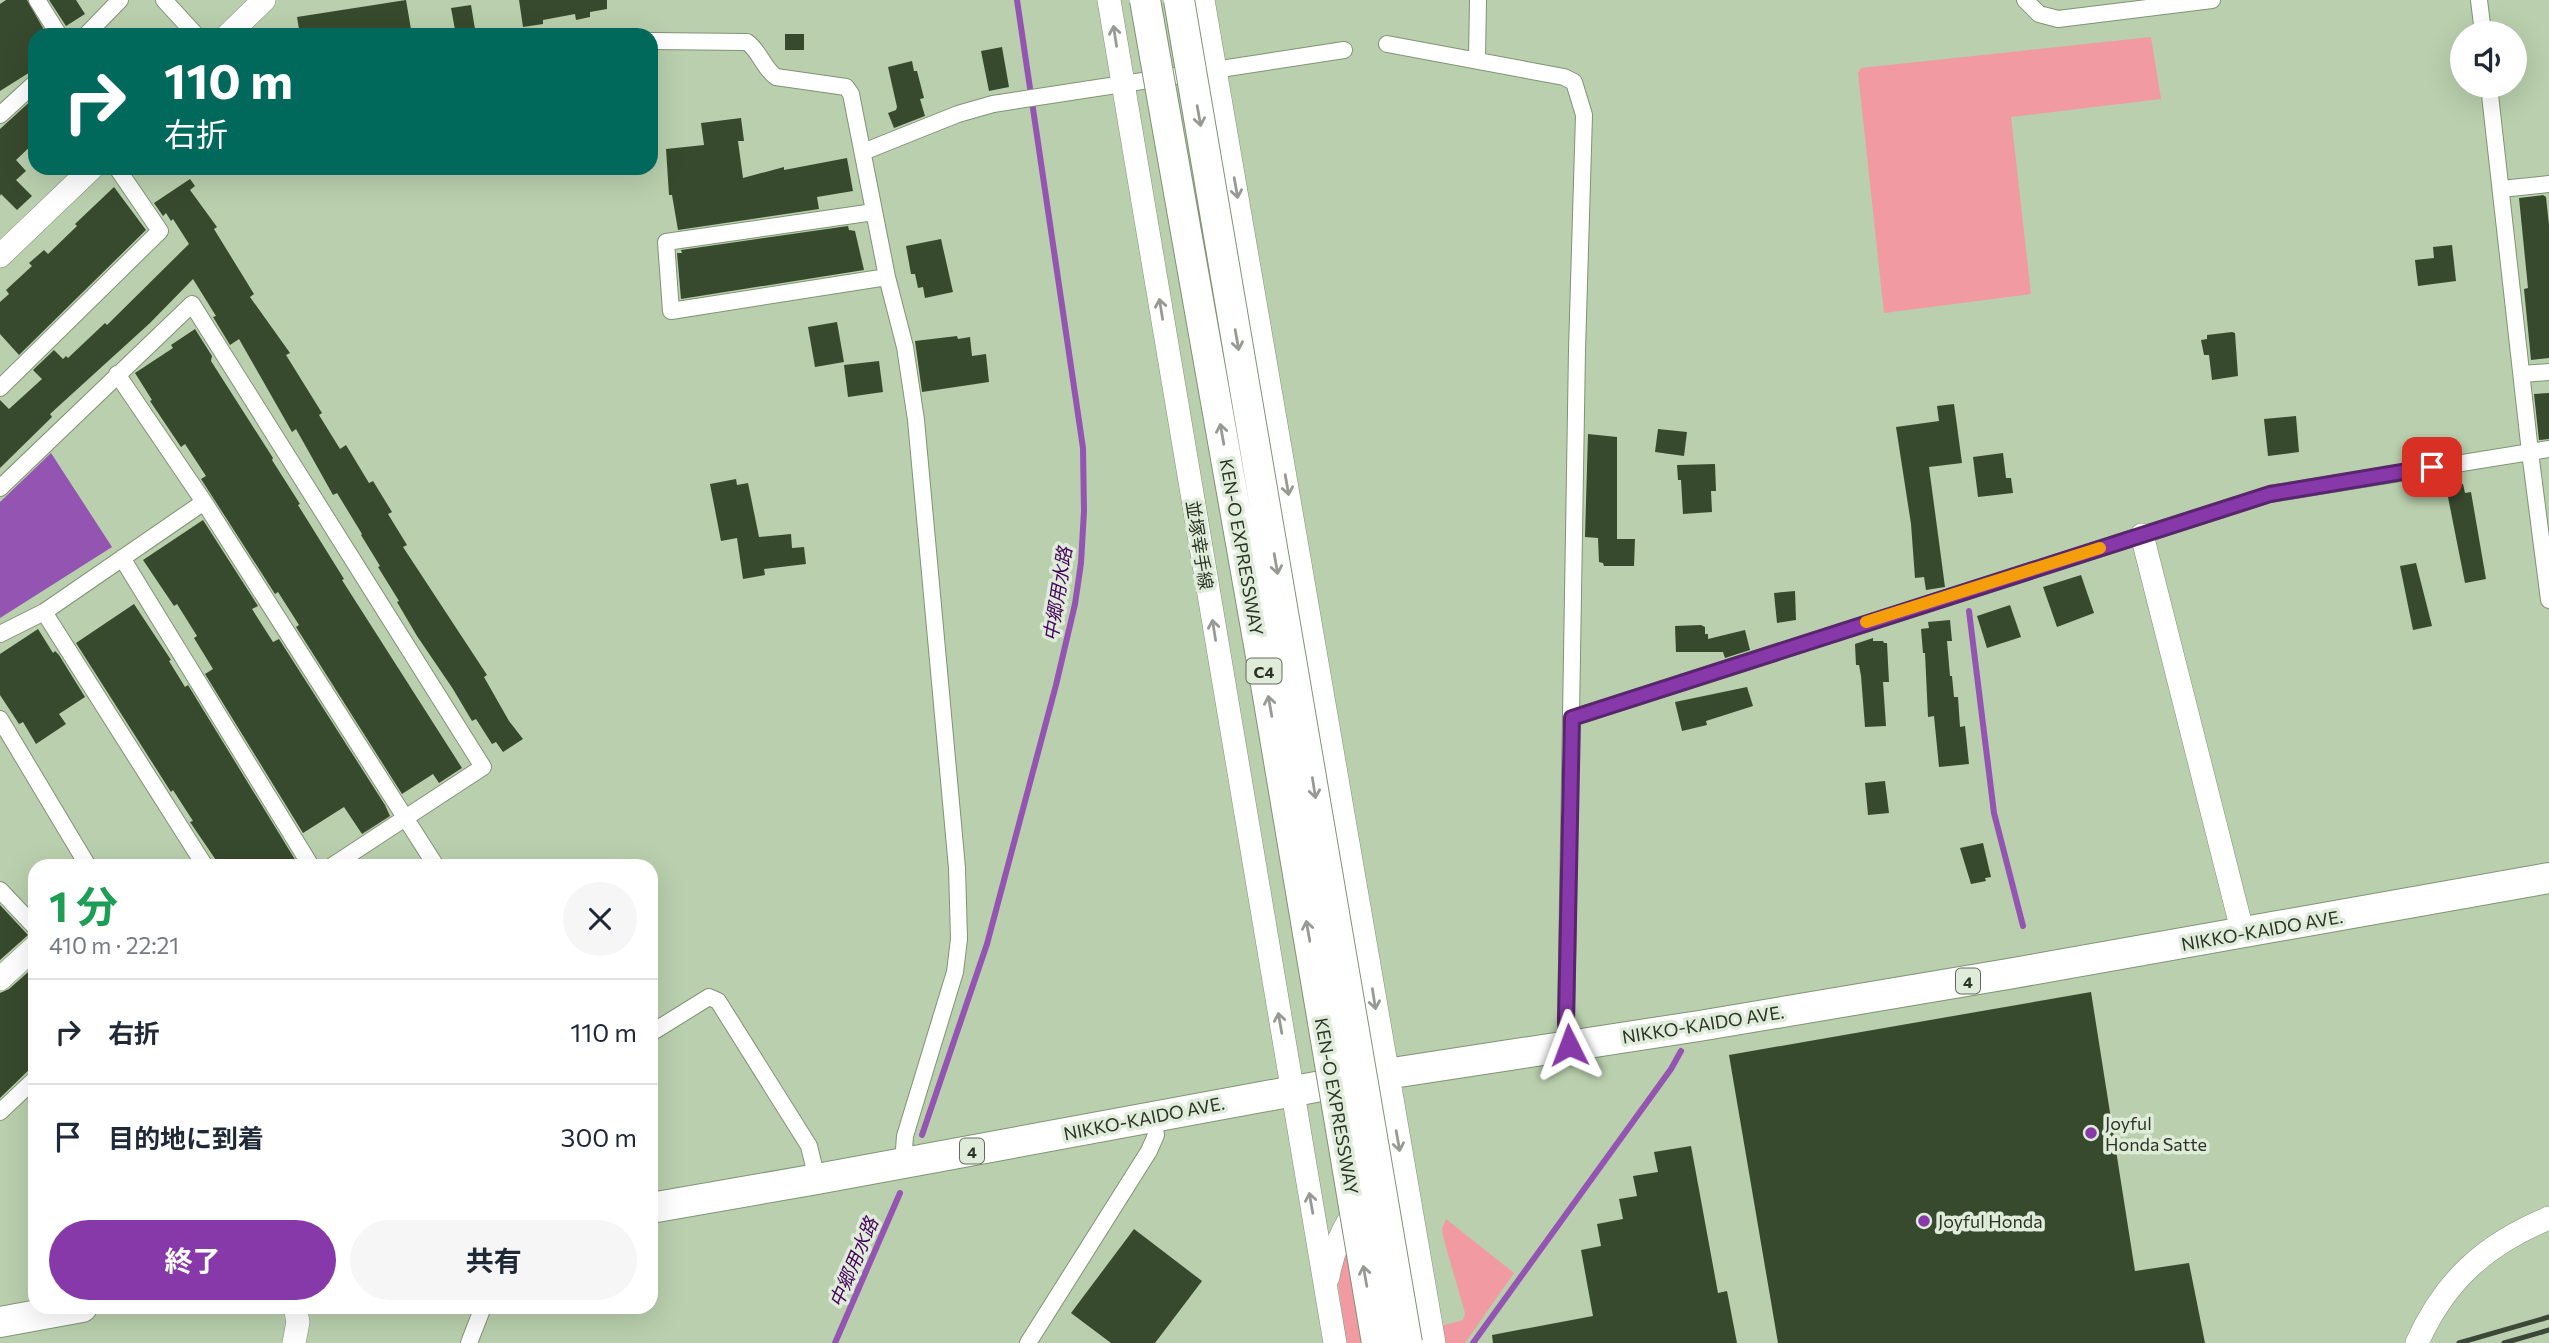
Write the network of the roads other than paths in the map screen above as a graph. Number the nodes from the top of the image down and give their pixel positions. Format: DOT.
graph roads {
  1 [pos="37,0"];
  2 [pos="121,0"];
  3 [pos="164,0"];
  4 [pos="264,0"];
  5 [pos="1109,0"];
  6 [pos="1146,0"];
  7 [pos="1179,0"];
  8 [pos="1203,0"];
  9 [pos="1478,0"];
  10 [pos="2025,0"];
  11 [pos="2212,0"];
  12 [pos="2479,0"];
  13 [pos="2482,21"];
  14 [pos="55,28"];
  15 [pos="93,28"];
  16 [pos="190,28"];
  17 [pos="235,28"];
  18 [pos="658,41"];
  19 [pos="1387,44"];
  20 [pos="1344,50"];
  21 [pos="1477,59"];
  22 [pos="1215,70"];
  23 [pos="1123,85"];
  24 [pos="28,89"];
  25 [pos="2490,98"];
  26 [pos="0,114"];
  27 [pos="863,152"];
  28 [pos="85,175"];
  29 [pos="122,175"];
  30 [pos="2549,184"];
  31 [pos="2501,189"];
  32 [pos="874,212"];
  33 [pos="0,256"];
  34 [pos="887,277"];
  35 [pos="2549,372"];
  36 [pos="117,374"];
  37 [pos="2522,374"];
  38 [pos="0,388"];
  39 [pos="2549,449"];
  40 [pos="2530,452"];
  41 [pos="0,488"];
  42 [pos="204,502"];
  43 [pos="2142,535"];
  44 [pos="122,558"];
  45 [pos="2549,600"];
  46 [pos="44,612"];
  47 [pos="0,634"];
  48 [pos="1572,718"];
  49 [pos="0,719"];
  50 [pos="407,818"];
  51 [pos="1348,843"];
  52 [pos="84,859"];
  53 [pos="201,859"];
  54 [pos="307,859"];
  55 [pos="343,859"];
  56 [pos="432,859"];
  57 [pos="2549,878"];
  58 [pos="0,890"];
  59 [pos="28,920"];
  60 [pos="2243,934"];
  61 [pos="28,953"];
  62 [pos="0,979"];
  63 [pos="658,1029"];
  64 [pos="1569,1045"];
  65 [pos="1386,1074"];
  66 [pos="28,1086"];
  67 [pos="1292,1090"];
  68 [pos="0,1112"];
  69 [pos="1153,1117"];
  70 [pos="902,1163"];
  71 [pos="817,1179"];
  72 [pos="658,1207"];
  73 [pos="2549,1218"];
  74 [pos="1326,1291"];
  75 [pos="41,1314"];
  76 [pos="296,1314"];
  77 [pos="480,1314"];
  78 [pos="0,1321"];
  79 [pos="1432,1333"];
  80 [pos="294,1343"];
  81 [pos="469,1343"];
  82 [pos="1028,1343"];
  83 [pos="1335,1343"];
  84 [pos="1377,1343"];
  85 [pos="1407,1343"];
  86 [pos="2417,1343"];
  1 -- 14 [label="street"];
  2 -- 15 [label="street"];
  3 -- 16 [label="street"];
  4 -- 17 [label="main road"];
  23 -- 5 [label="main road, 並塚幸手線, one-way"];
  84 -- 6 [label="highway, KEN-O EXPRESSWAY / C4, one-way, bridge"];
  7 -- 85 [label="highway, KEN-O EXPRESSWAY / C4, one-way, bridge"];
  8 -- 22 [label="main road"];
  9 -- 21 [label="street"];
  10 -- 11 [label="street"];
  12 -- 13 [label="street"];
  18 -- 27 [label="street"];
  19 -- 21 [label="street"];
  20 -- 22 [label="street"];
  21 -- 48 [label="street"];
  22 -- 23 [label="street"];
  22 -- 51 [label="main road, one-way"];
  23 -- 27 [label="street"];
  67 -- 23 [label="main road, 並塚幸手線, one-way"];
  24 -- 26 [label="street"];
  25 -- 31 [label="street"];
  27 -- 32 [label="street"];
  28 -- 33 [label="main road"];
  29 -- 38 [label="street"];
  30 -- 31 [label="street"];
  31 -- 37 [label="street"];
  32 -- 34 [label="street"];
  32 -- 34 [label="street"];
  34 -- 70 [label="street"];
  35 -- 37 [label="street"];
  36 -- 41 [label="street"];
  36 -- 42 [label="street"];
  36 -- 50 [label="street"];
  37 -- 40 [label="street"];
  39 -- 40 [label="street"];
  40 -- 43 [label="street"];
  40 -- 45 [label="street"];
  42 -- 44 [label="street"];
  42 -- 50 [label="street"];
  43 -- 48 [label="street"];
  43 -- 60 [label="main road"];
  44 -- 46 [label="street"];
  44 -- 54 [label="street"];
  46 -- 47 [label="street"];
  46 -- 53 [label="street"];
  48 -- 64 [label="street"];
  49 -- 52 [label="street"];
  50 -- 55 [label="street"];
  50 -- 56 [label="street"];
  51 -- 65 [label="main road, one-way"];
  51 -- 67 [label="main road"];
  57 -- 60 [label="highway, NIKKO-KAIDO AVE. / 4"];
  58 -- 59 [label="street"];
  60 -- 64 [label="highway, NIKKO-KAIDO AVE. / 4"];
  61 -- 62 [label="main road"];
  63 -- 71 [label="street"];
  64 -- 65 [label="highway, NIKKO-KAIDO AVE. / 4"];
  65 -- 67 [label="highway, NIKKO-KAIDO AVE. / 4"];
  65 -- 74 [label="main road"];
  65 -- 79 [label="main road, one-way"];
  66 -- 68 [label="street"];
  67 -- 69 [label="highway, NIKKO-KAIDO AVE. / 4"];
  74 -- 67 [label="main road, 並塚幸手線, one-way"];
  69 -- 70 [label="highway, NIKKO-KAIDO AVE. / 4"];
  69 -- 82 [label="street"];
  70 -- 71 [label="highway, NIKKO-KAIDO AVE. / 4"];
  71 -- 72 [label="highway, NIKKO-KAIDO AVE. / 4"];
  73 -- 86 [label="main road"];
  74 -- 83 [label="main road, 並塚幸手線"];
  75 -- 78 [label="highway"];
  76 -- 80 [label="main road"];
  77 -- 81 [label="street"];
}
